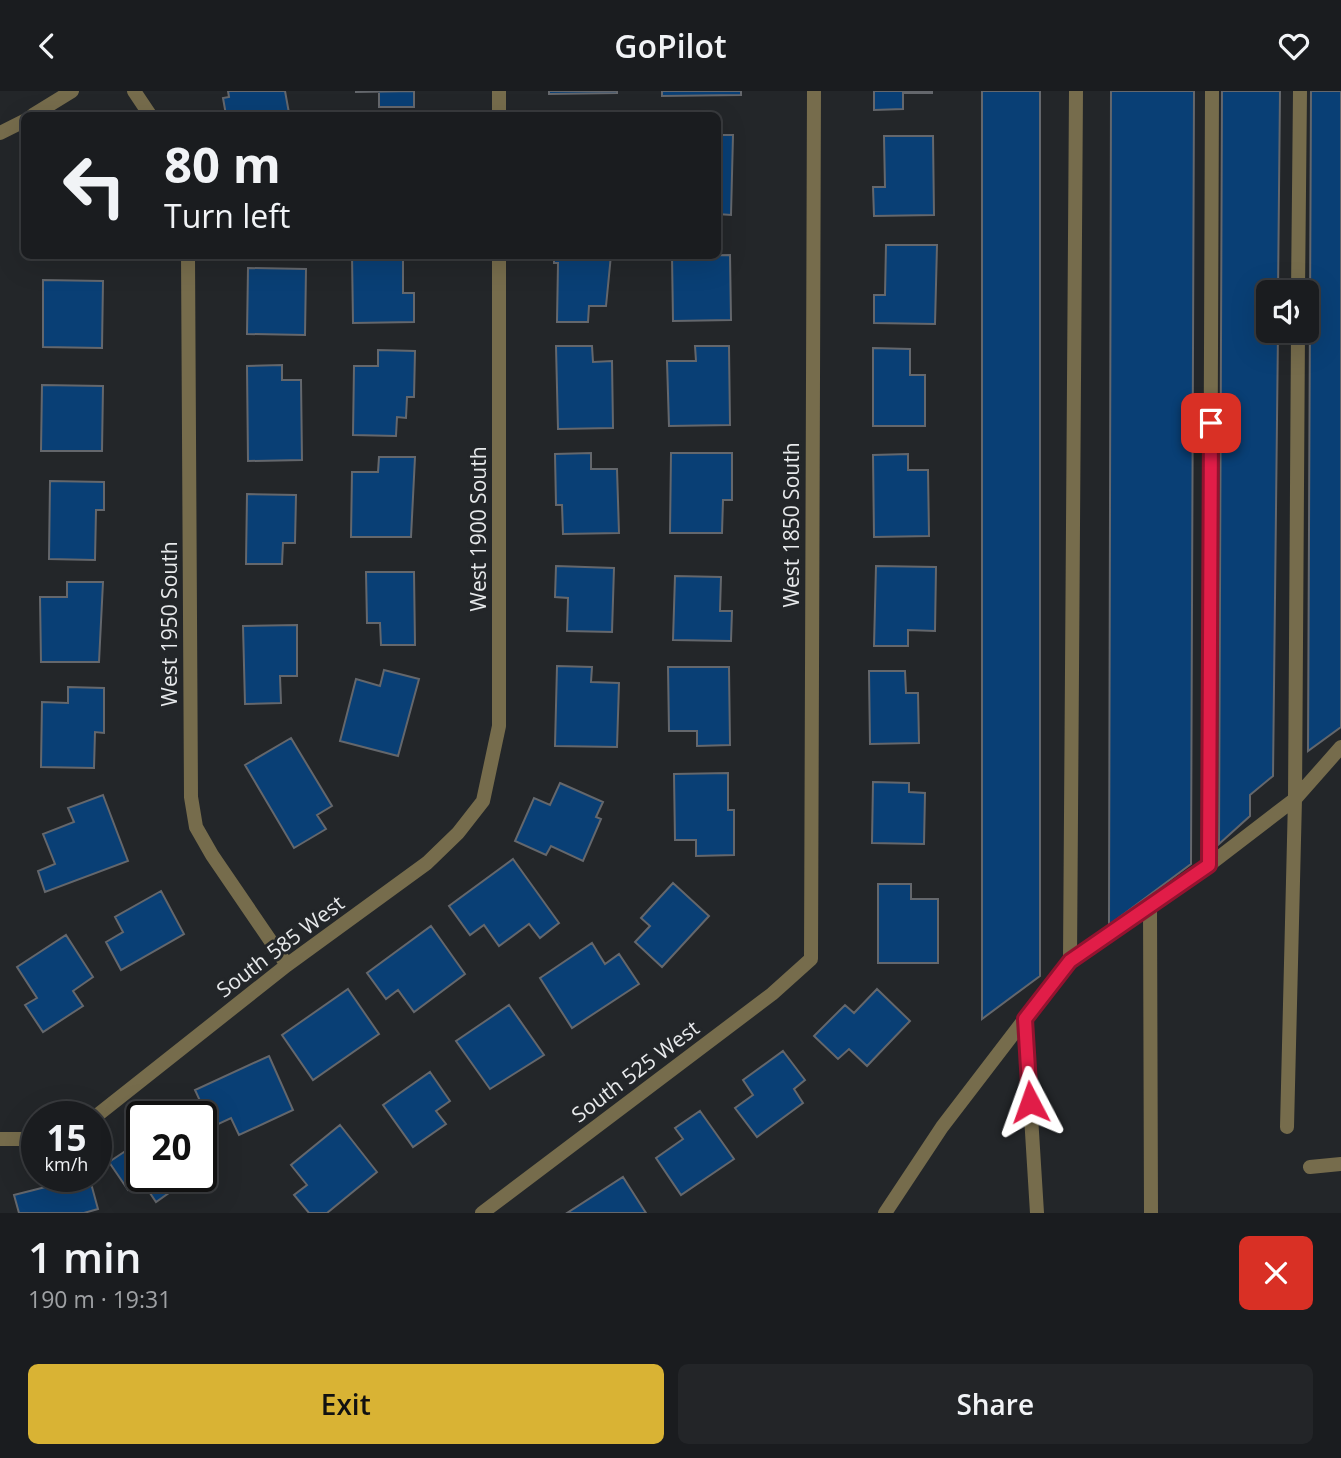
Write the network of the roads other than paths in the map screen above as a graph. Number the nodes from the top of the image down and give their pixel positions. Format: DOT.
graph roads {
  1 [pos="72,91"];
  2 [pos="134,91"];
  3 [pos="499,91"];
  4 [pos="814,91"];
  5 [pos="1076,91"];
  6 [pos="1212,91"];
  7 [pos="1300,91"];
  8 [pos="38,112"];
  9 [pos="148,112"];
  10 [pos="499,112"];
  11 [pos="21,122"];
  12 [pos="0,133"];
  13 [pos="188,259"];
  14 [pos="499,259"];
  15 [pos="1298,280"];
  16 [pos="1298,343"];
  17 [pos="1341,747"];
  18 [pos="1295,799"];
  19 [pos="483,801"];
  20 [pos="1209,865"];
  21 [pos="1150,906"];
  22 [pos="811,959"];
  23 [pos="1070,961"];
  24 [pos="287,965"];
  25 [pos="1025,1019"];
  26 [pos="112,1104"];
  27 [pos="1287,1127"];
  28 [pos="0,1139"];
  29 [pos="21,1139"];
  30 [pos="1341,1164"];
  31 [pos="1310,1167"];
  32 [pos="482,1213"];
  33 [pos="885,1213"];
  34 [pos="1037,1213"];
  35 [pos="1151,1213"];
  1 -- 8 [label="street"];
  2 -- 9 [label="street"];
  3 -- 10 [label="street"];
  4 -- 22 [label="street, West 1850 South"];
  5 -- 23 [label="street"];
  6 -- 20 [label="street"];
  7 -- 15 [label="street"];
  11 -- 12 [label="street"];
  13 -- 24 [label="street, West 1950 South"];
  14 -- 19 [label="street, West 1900 South"];
  16 -- 18 [label="street"];
  17 -- 18 [label="street"];
  18 -- 20 [label="street"];
  18 -- 27 [label="street"];
  19 -- 24 [label="street, South 585 West"];
  20 -- 21 [label="street"];
  21 -- 23 [label="street"];
  21 -- 35 [label="street"];
  22 -- 32 [label="street, South 525 West"];
  23 -- 25 [label="street"];
  24 -- 26 [label="street, South 585 West"];
  25 -- 33 [label="street"];
  25 -- 34 [label="street"];
  28 -- 29 [label="street"];
  30 -- 31 [label="street"];
}
